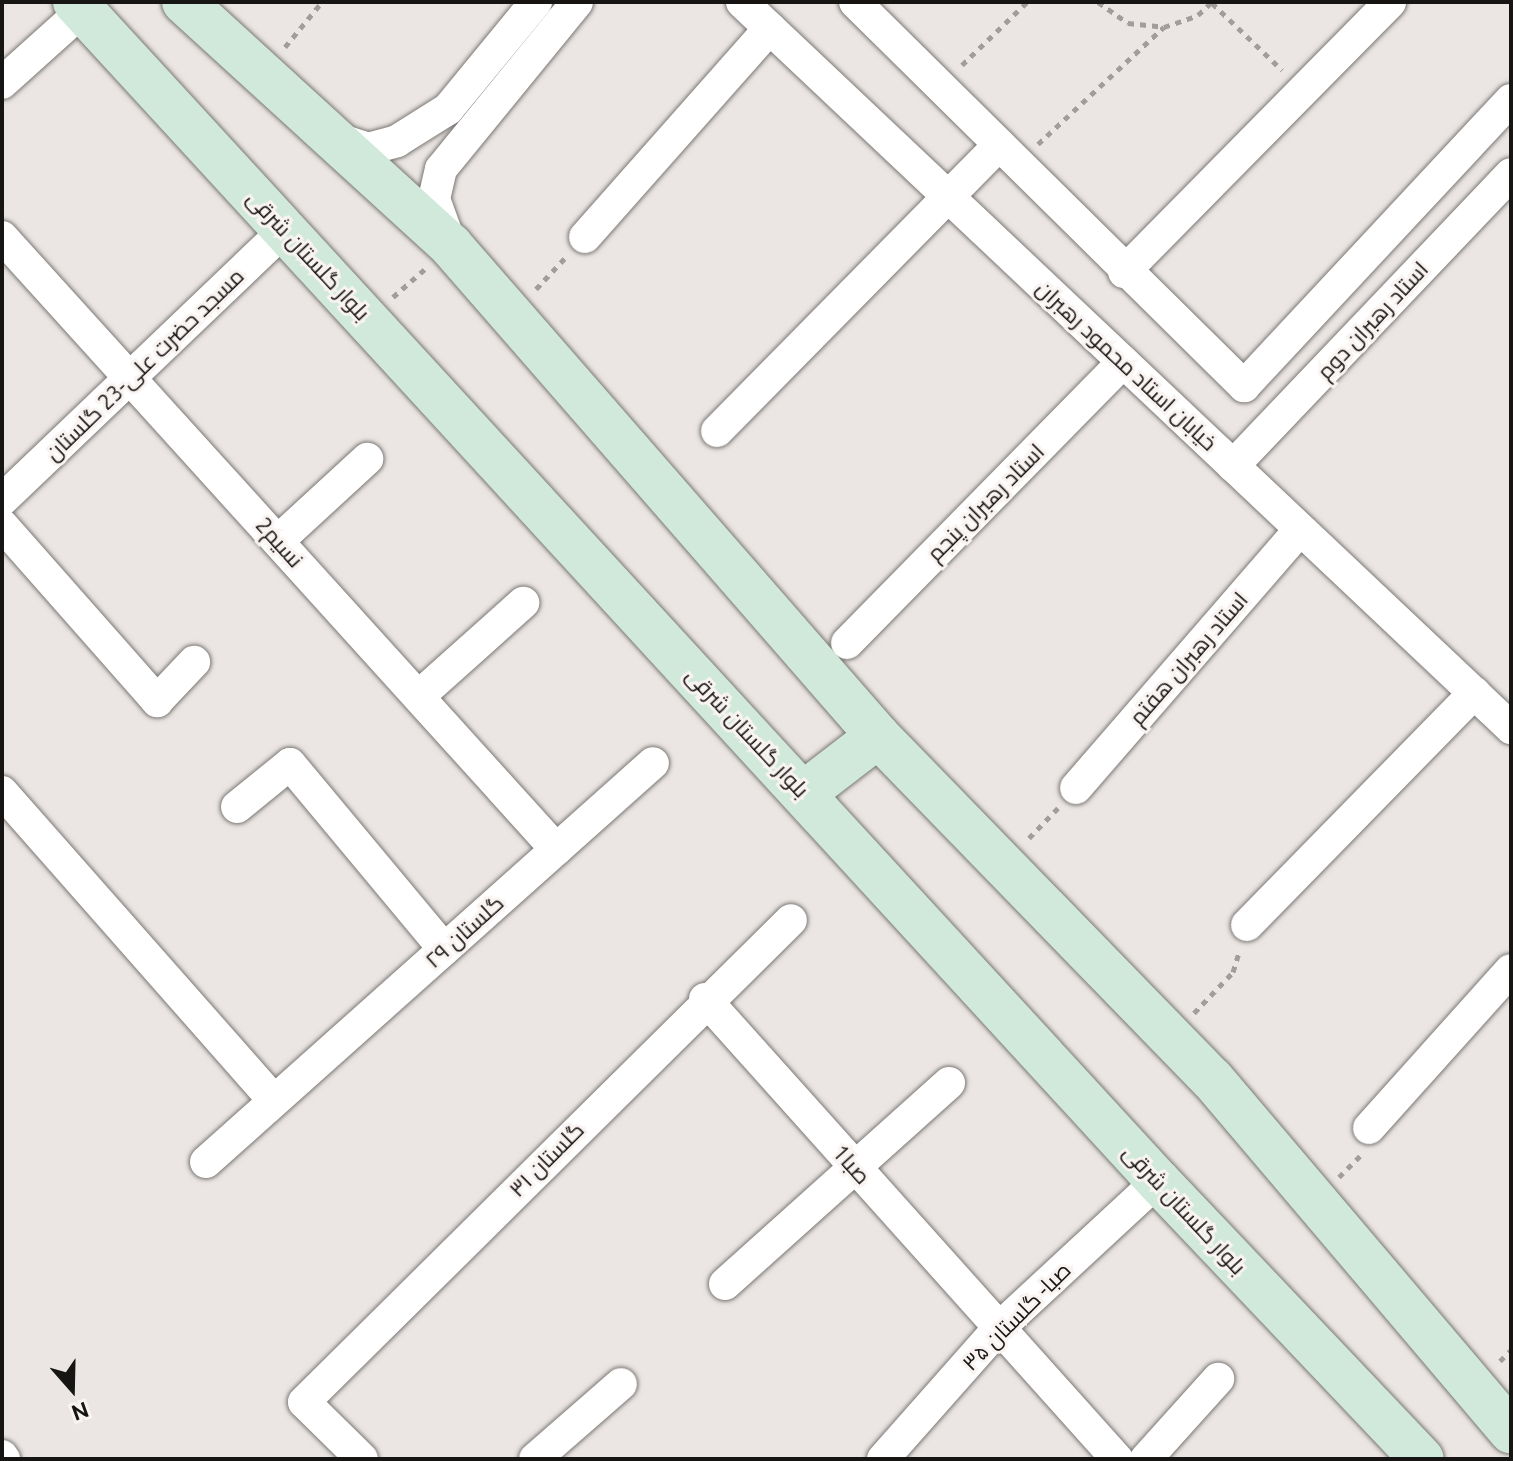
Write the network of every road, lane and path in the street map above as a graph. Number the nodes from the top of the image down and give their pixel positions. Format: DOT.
graph roads {
  1 [pos="184,2"];
  2 [pos="322,2"];
  3 [pos="536,2"];
  4 [pos="577,2"];
  5 [pos="742,2"];
  6 [pos="855,2"];
  7 [pos="1027,2"];
  8 [pos="1098,2"];
  9 [pos="1212,2"];
  10 [pos="1390,2"];
  11 [pos="79,6"];
  12 [pos="1164,27"];
  13 [pos="770,28"];
  14 [pos="264,72"];
  15 [pos="2,83"];
  16 [pos="941,86"];
  17 [pos="1303,91"];
  18 [pos="1511,100"];
  19 [pos="341,140"];
  20 [pos="1008,153"];
  21 [pos="1511,174"];
  22 [pos="950,197"];
  23 [pos="286,229"];
  24 [pos="2,237"];
  25 [pos="585,237"];
  26 [pos="451,246"];
  27 [pos="1124,272"];
  28 [pos="510,316"];
  29 [pos="369,319"];
  30 [pos="1123,362"];
  31 [pos="132,376"];
  32 [pos="717,431"];
  33 [pos="367,459"];
  34 [pos="1233,466"];
  35 [pos="2,500"];
  36 [pos="2,525"];
  37 [pos="1300,529"];
  38 [pos="279,540"];
  39 [pos="523,603"];
  40 [pos="847,643"];
  41 [pos="194,662"];
  42 [pos="1474,693"];
  43 [pos="419,696"];
  44 [pos="1511,728"];
  45 [pos="878,736"];
  46 [pos="653,763"];
  47 [pos="1076,788"];
  48 [pos="2,792"];
  49 [pos="804,793"];
  50 [pos="237,807"];
  51 [pos="556,849"];
  52 [pos="1004,865"];
  53 [pos="791,920"];
  54 [pos="1247,925"];
  55 [pos="444,949"];
  56 [pos="1511,970"];
  57 [pos="705,999"];
  58 [pos="1171,1036"];
  59 [pos="949,1083"];
  60 [pos="274,1100"];
  61 [pos="1369,1128"];
  62 [pos="206,1162"];
  63 [pos="858,1170"];
  64 [pos="1158,1181"];
  65 [pos="1316,1201"];
  66 [pos="725,1284"];
  67 [pos="999,1328"];
  68 [pos="1218,1379"];
  69 [pos="621,1384"];
  70 [pos="1511,1431"];
  71 [pos="362,1459"];
  72 [pos="535,1459"];
  73 [pos="883,1459"];
  74 [pos="1117,1459"];
  75 [pos="1146,1459"];
  76 [pos="1422,1459"];
  1 -- 14 [label="main road"];
  2 -- 14 [label="path"];
  3 -- 19 [label="street"];
  4 -- 26 [label="street"];
  5 -- 13 [label="street, خیابان استاد محمود رهبران"];
  6 -- 16 [label="street"];
  7 -- 16 [label="path"];
  8 -- 12 [label="path"];
  9 -- 12 [label="path"];
  9 -- 17 [label="path"];
  10 -- 17 [label="street"];
  11 -- 15 [label="street"];
  11 -- 23 [label="main road, بلوار گلستان شرقی"];
  12 -- 20 [label="path"];
  13 -- 22 [label="street, خیابان استاد محمود رهبران"];
  13 -- 25 [label="street"];
  14 -- 19 [label="main road"];
  16 -- 20 [label="street"];
  17 -- 27 [label="street"];
  18 -- 27 [label="street"];
  19 -- 26 [label="main road"];
  20 -- 22 [label="street"];
  20 -- 27 [label="street"];
  21 -- 34 [label="street, استاد رهبران دوم"];
  22 -- 30 [label="street, خیابان استاد محمود رهبران"];
  22 -- 32 [label="street"];
  23 -- 29 [label="main road, بلوار گلستان شرقی"];
  23 -- 31 [label="street, مسجد حضرت علی-23 گلستان"];
  24 -- 31 [label="street, نسیم2"];
  25 -- 28 [label="path"];
  26 -- 28 [label="main road"];
  26 -- 29 [label="path"];
  28 -- 45 [label="main road"];
  29 -- 49 [label="main road, بلوار گلستان شرقی"];
  30 -- 34 [label="street, خیابان استاد محمود رهبران"];
  30 -- 40 [label="street, استاد رهبران پنجم"];
  31 -- 35 [label="street, مسجد حضرت علی-23 گلستان"];
  31 -- 38 [label="street, نسیم2"];
  33 -- 38 [label="street"];
  34 -- 37 [label="street, خیابان استاد محمود رهبران"];
  36 -- 41 [label="street"];
  37 -- 42 [label="street, خیابان استاد محمود رهبران"];
  37 -- 47 [label="street, استاد رهبران هفتم"];
  38 -- 43 [label="street, نسیم2"];
  39 -- 43 [label="street"];
  42 -- 44 [label="street, خیابان استاد محمود رهبران"];
  42 -- 54 [label="street"];
  43 -- 51 [label="street, نسیم2"];
  45 -- 49 [label="main road"];
  45 -- 52 [label="main road"];
  46 -- 51 [label="street, گلستان ۲۹"];
  47 -- 52 [label="path"];
  48 -- 60 [label="street"];
  49 -- 64 [label="main road, بلوار گلستان شرقی"];
  50 -- 55 [label="street"];
  51 -- 55 [label="street, گلستان ۲۹"];
  52 -- 58 [label="main road"];
  53 -- 57 [label="street, گلستان ۳۱"];
  54 -- 58 [label="path"];
  55 -- 60 [label="street, گلستان ۲۹"];
  56 -- 61 [label="street"];
  57 -- 63 [label="street, صبا1"];
  57 -- 71 [label="street, گلستان ۳۱"];
  58 -- 65 [label="main road"];
  59 -- 63 [label="street"];
  60 -- 62 [label="street, گلستان ۲۹"];
  61 -- 65 [label="path"];
  63 -- 66 [label="street"];
  63 -- 67 [label="street, صبا1"];
  64 -- 67 [label="street, صبا- گلستان ۳۵"];
  64 -- 76 [label="main road, بلوار گلستان شرقی"];
  65 -- 70 [label="main road"];
  67 -- 73 [label="street, صبا- گلستان ۳۵"];
  67 -- 74 [label="street, صبا1"];
  68 -- 75 [label="street"];
  69 -- 72 [label="street"];
}
